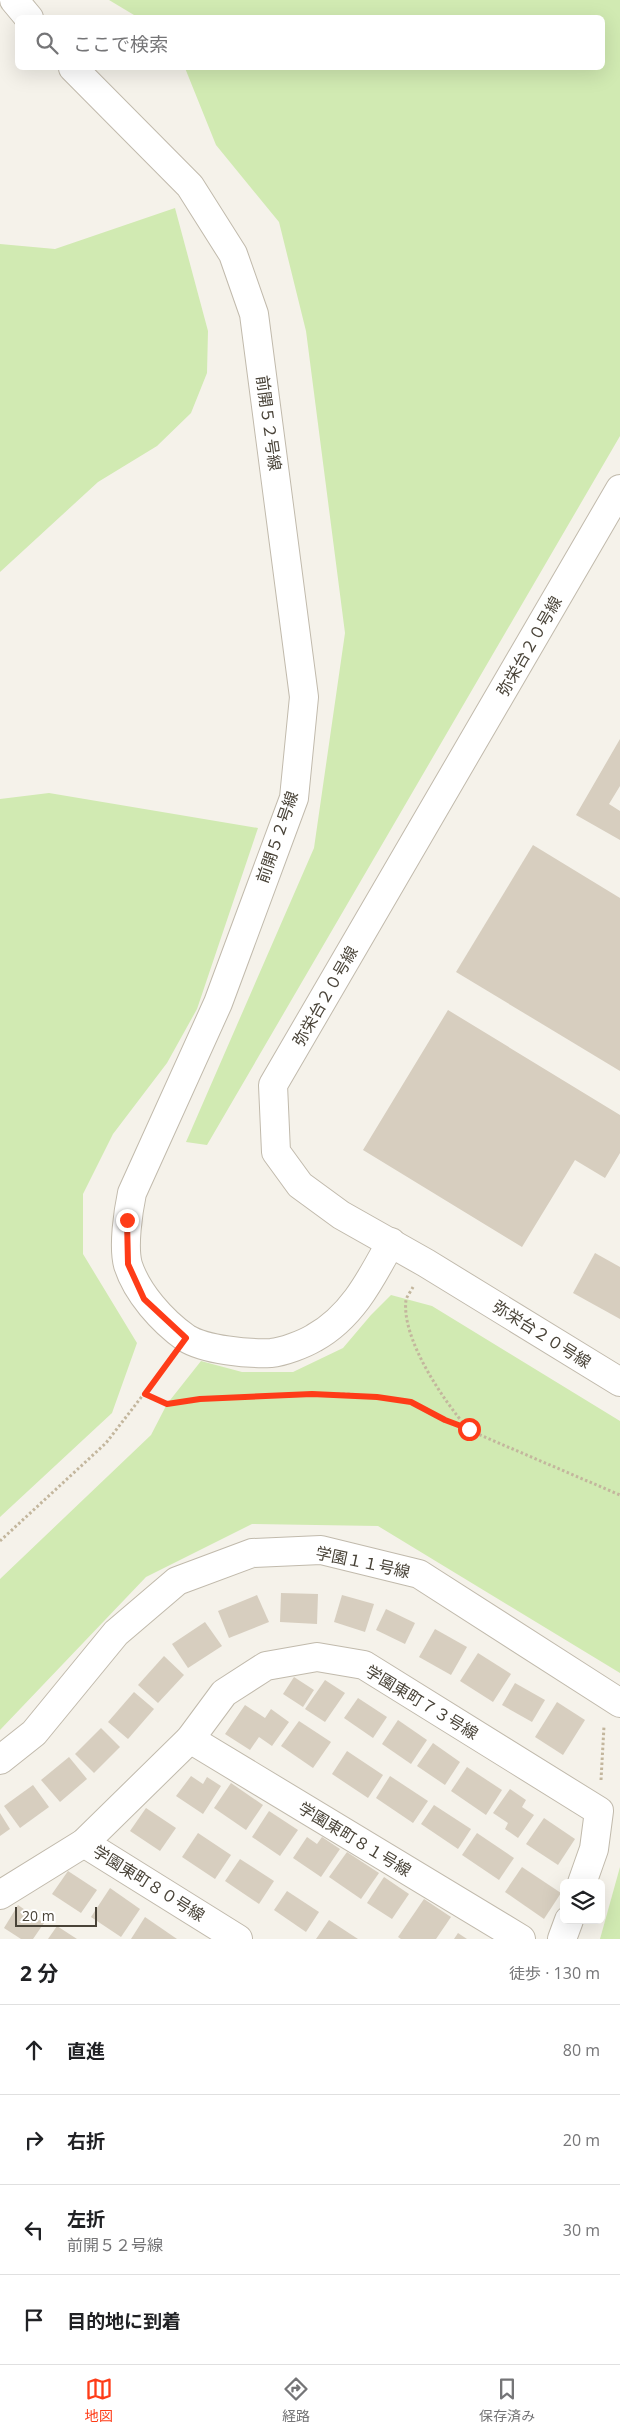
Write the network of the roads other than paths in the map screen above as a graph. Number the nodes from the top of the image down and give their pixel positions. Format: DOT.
graph roads {
  1 [pos="14,0"];
  2 [pos="26,15"];
  3 [pos="75,70"];
  4 [pos="620,490"];
  5 [pos="391,1242"];
  6 [pos="620,1382"];
  7 [pos="613,1698"];
  8 [pos="190,1739"];
  9 [pos="0,1760"];
  10 [pos="84,1843"];
  11 [pos="583,1879"];
  12 [pos="0,1895"];
  13 [pos="568,1924"];
  14 [pos="238,1939"];
  15 [pos="521,1939"];
  16 [pos="562,1939"];
  1 -- 2 [label="street"];
  3 -- 5 [label="street, 前開５２号線"];
  4 -- 5 [label="street, 弥栄台２０号線"];
  5 -- 6 [label="street, 弥栄台２０号線"];
  7 -- 9 [label="street, 学園１１号線"];
  8 -- 10 [label="street, 学園東町７３号線"];
  8 -- 11 [label="street, 学園東町７３号線"];
  8 -- 15 [label="street, 学園東町８１号線"];
  10 -- 12 [label="street, 学園東町７３号線"];
  10 -- 14 [label="street, 学園東町８０号線"];
  13 -- 16 [label="street"];
}
